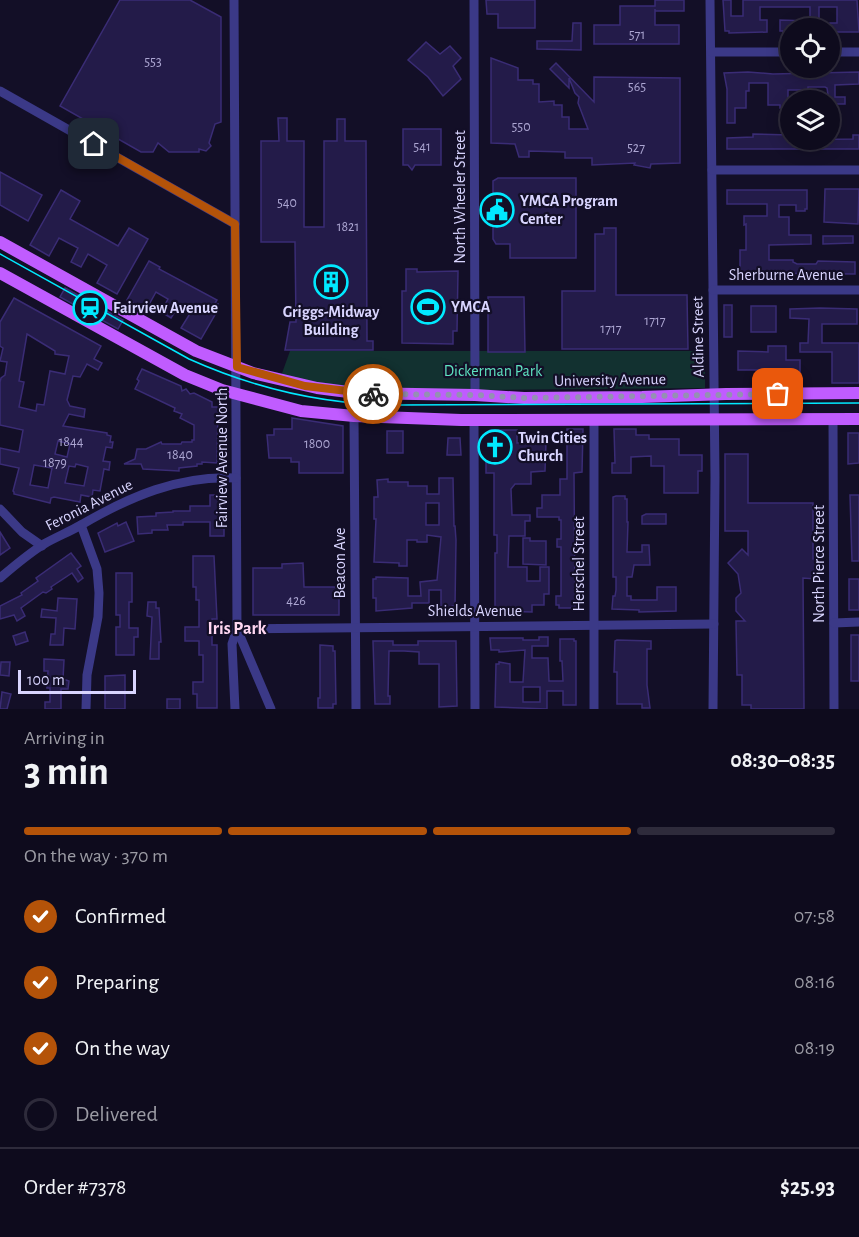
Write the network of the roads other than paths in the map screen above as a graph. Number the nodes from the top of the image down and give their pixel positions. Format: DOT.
graph roads {
  1 [pos="234,0"];
  2 [pos="474,0"];
  3 [pos="710,0"];
  4 [pos="712,52"];
  5 [pos="780,52"];
  6 [pos="840,52"];
  7 [pos="859,52"];
  8 [pos="0,91"];
  9 [pos="712,170"];
  10 [pos="859,170"];
  11 [pos="235,224"];
  12 [pos="0,242"];
  13 [pos="2,278"];
  14 [pos="713,290"];
  15 [pos="859,290"];
  16 [pos="237,367"];
  17 [pos="859,393"];
  18 [pos="236,394"];
  19 [pos="714,394"];
  20 [pos="475,395"];
  21 [pos="354,416"];
  22 [pos="833,418"];
  23 [pos="859,418"];
  24 [pos="714,419"];
  25 [pos="474,420"];
  26 [pos="594,420"];
  27 [pos="236,478"];
  28 [pos="0,509"];
  29 [pos="81,525"];
  30 [pos="42,546"];
  31 [pos="0,578"];
  32 [pos="859,622"];
  33 [pos="834,623"];
  34 [pos="714,624"];
  35 [pos="475,625"];
  36 [pos="593,625"];
  37 [pos="356,627"];
  38 [pos="237,628"];
  39 [pos="86,709"];
  40 [pos="235,709"];
  41 [pos="269,709"];
  42 [pos="356,709"];
  43 [pos="475,709"];
  44 [pos="594,709"];
  45 [pos="713,709"];
  46 [pos="834,709"];
  1 -- 11 [label="street, Fairview Avenue North"];
  2 -- 20 [label="street, North Wheeler Street"];
  3 -- 4 [label="street, Aldine Street"];
  4 -- 5 [label="street"];
  4 -- 9 [label="street, Aldine Street"];
  6 -- 7 [label="street"];
  8 -- 11 [label="street"];
  9 -- 10 [label="street"];
  9 -- 14 [label="street, Aldine Street"];
  11 -- 16 [label="street, Fairview Avenue North"];
  12 -- 16 [label="main road, University Avenue"];
  13 -- 18 [label="main road"];
  14 -- 15 [label="street, Sherburne Avenue"];
  14 -- 19 [label="street, Aldine Street"];
  16 -- 18 [label="street, Fairview Avenue North"];
  16 -- 20 [label="main road, University Avenue"];
  17 -- 19 [label="main road, University Avenue"];
  18 -- 21 [label="main road"];
  18 -- 27 [label="street, Fairview Avenue North"];
  19 -- 20 [label="main road, University Avenue"];
  19 -- 24 [label="street, Aldine Street"];
  21 -- 25 [label="main road"];
  21 -- 37 [label="street, Beacon Ave"];
  22 -- 23 [label="main road"];
  22 -- 24 [label="main road"];
  22 -- 33 [label="street, North Pierce Street"];
  24 -- 26 [label="main road"];
  24 -- 34 [label="street, Aldine Street"];
  25 -- 26 [label="main road"];
  25 -- 35 [label="street"];
  26 -- 36 [label="street, Herschel Street"];
  27 -- 29 [label="street, Feronia Avenue"];
  27 -- 38 [label="street, Fairview Avenue North"];
  28 -- 30 [label="street"];
  29 -- 30 [label="street, Feronia Avenue"];
  29 -- 39 [label="street"];
  30 -- 31 [label="street, Feronia Avenue"];
  32 -- 33 [label="street"];
  33 -- 46 [label="street, North Pierce Street"];
  34 -- 36 [label="street, Shields Avenue"];
  34 -- 45 [label="street, Aldine Street"];
  35 -- 36 [label="street, Shields Avenue"];
  35 -- 37 [label="street, Shields Avenue"];
  35 -- 43 [label="street"];
  36 -- 44 [label="street, Herschel Street"];
  37 -- 38 [label="street, Shields Avenue"];
  37 -- 42 [label="street, Beacon Ave"];
  38 -- 40 [label="street"];
  38 -- 41 [label="street, Fairview Avenue North"];
}
